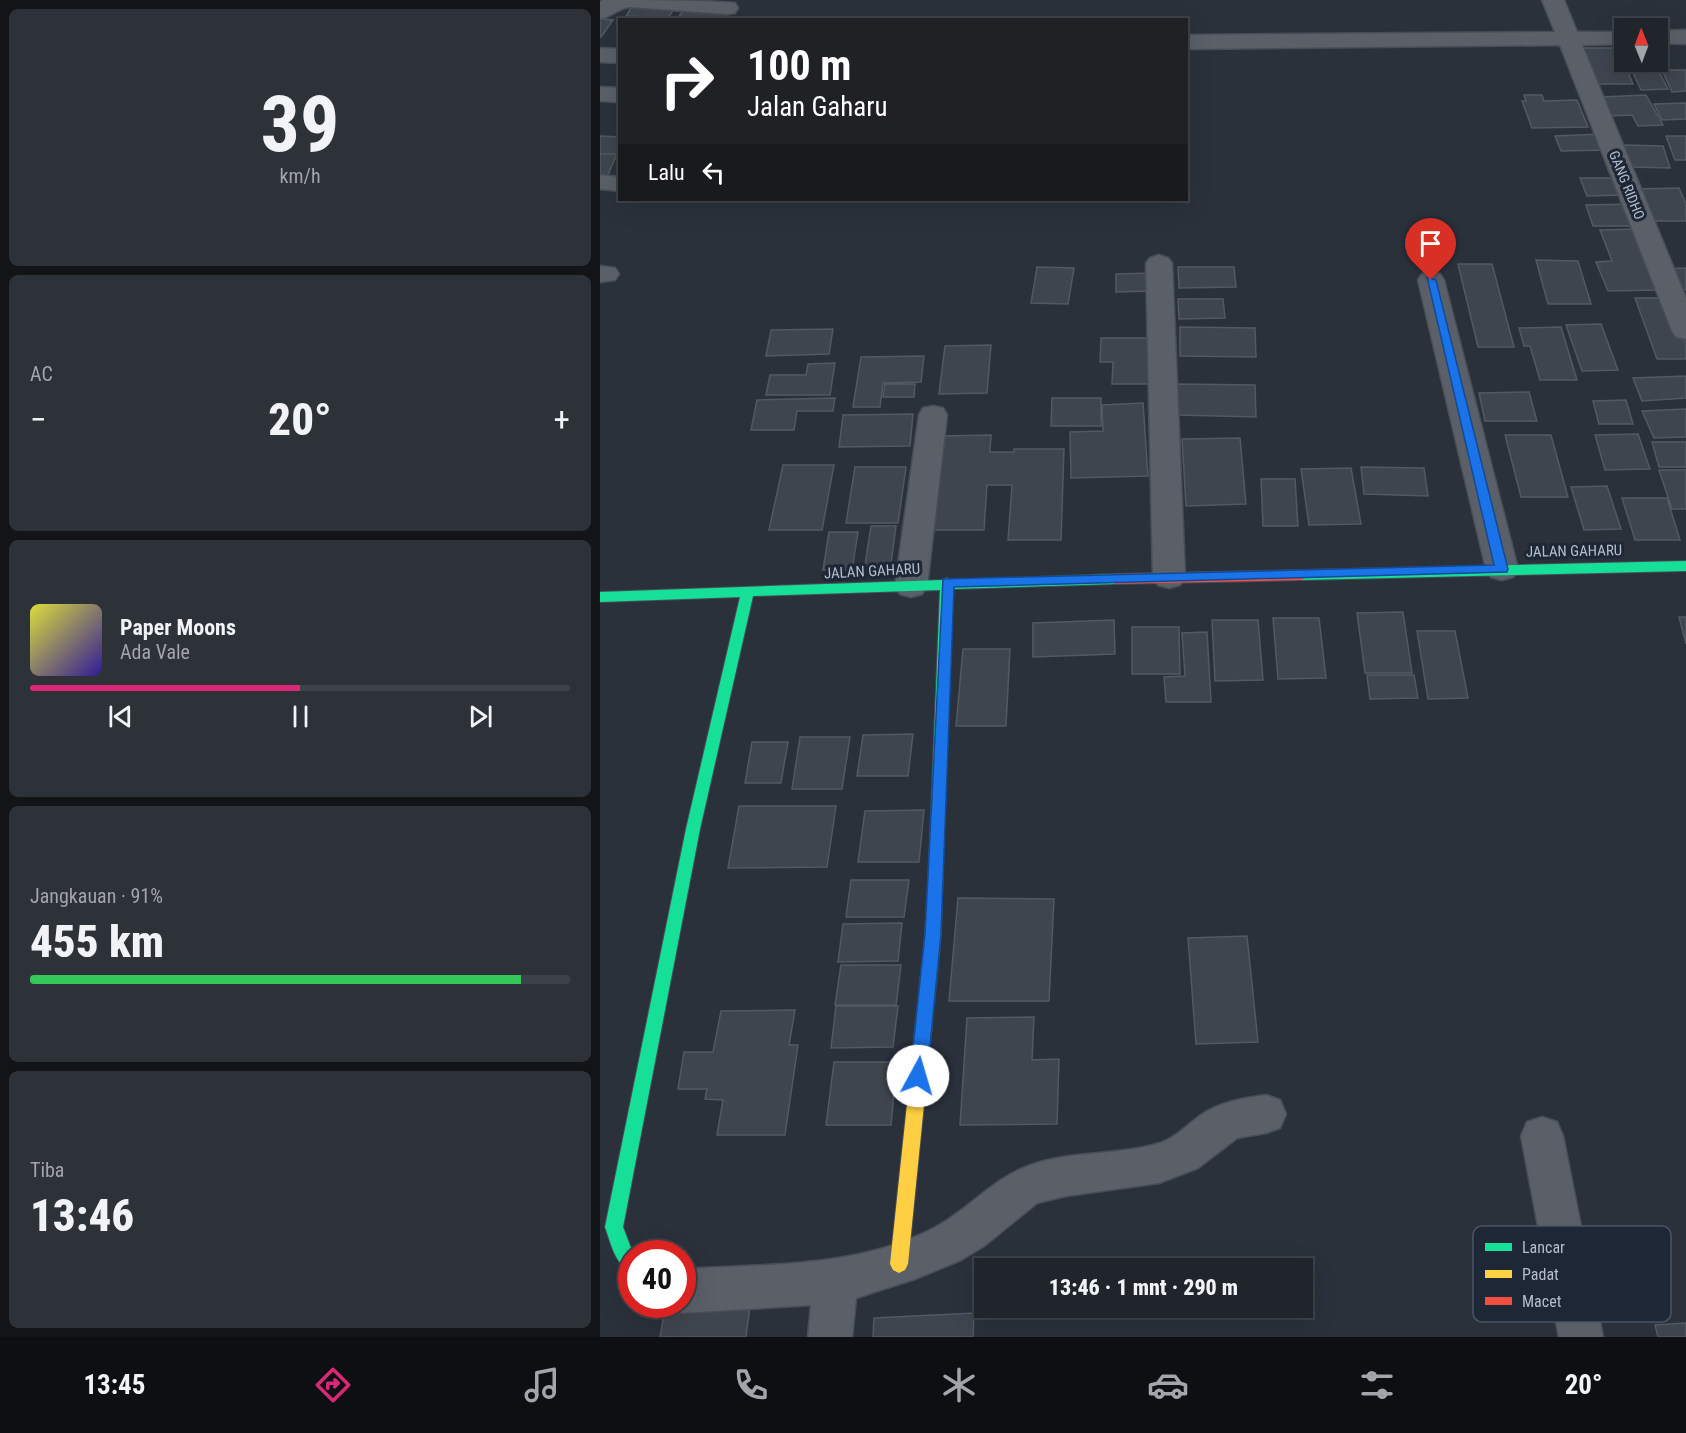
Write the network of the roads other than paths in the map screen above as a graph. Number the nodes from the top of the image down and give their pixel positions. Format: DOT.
graph roads {
  1 [pos="1553,0"];
  2 [pos="727,8"];
  3 [pos="600,14"];
  4 [pos="1668,37"];
  5 [pos="1686,37"];
  6 [pos="1568,38"];
  7 [pos="1614,38"];
  8 [pos="1188,42"];
  9 [pos="600,55"];
  10 [pos="618,56"];
  11 [pos="600,94"];
  12 [pos="618,95"];
  13 [pos="600,182"];
  14 [pos="618,184"];
  15 [pos="1159,262"];
  16 [pos="1431,280"];
  17 [pos="1686,331"];
  18 [pos="933,415"];
  19 [pos="1686,566"];
  20 [pos="1502,569"];
  21 [pos="1169,577"];
  22 [pos="947,583"];
  23 [pos="911,586"];
  24 [pos="747,594"];
  25 [pos="600,597"];
  26 [pos="1266,1114"];
  27 [pos="1542,1136"];
  28 [pos="1559,1226"];
  29 [pos="619,1240"];
  30 [pos="899,1264"];
  31 [pos="836,1282"];
  32 [pos="696,1290"];
  33 [pos="1578,1322"];
  34 [pos="830,1337"];
  35 [pos="1581,1337"];
  1 -- 6 [label="street, GANG RIDHO"];
  2 -- 3 [label="street"];
  4 -- 5 [label="street"];
  6 -- 7 [label="street"];
  6 -- 8 [label="street"];
  6 -- 17 [label="street, GANG RIDHO"];
  9 -- 10 [label="street"];
  11 -- 12 [label="street"];
  13 -- 14 [label="street"];
  15 -- 21 [label="street"];
  16 -- 20 [label="street"];
  18 -- 23 [label="street"];
  19 -- 20 [label="street, JALAN GAHARU"];
  20 -- 21 [label="street, JALAN GAHARU"];
  21 -- 22 [label="street, JALAN GAHARU"];
  22 -- 23 [label="street, JALAN GAHARU"];
  22 -- 30 [label="street"];
  23 -- 24 [label="street, JALAN GAHARU"];
  24 -- 25 [label="street, JALAN GAHARU"];
  24 -- 29 [label="street"];
  26 -- 30 [label="street"];
  27 -- 28 [label="street"];
  30 -- 31 [label="street"];
  31 -- 32 [label="street"];
  31 -- 34 [label="street"];
  33 -- 35 [label="street"];
}
